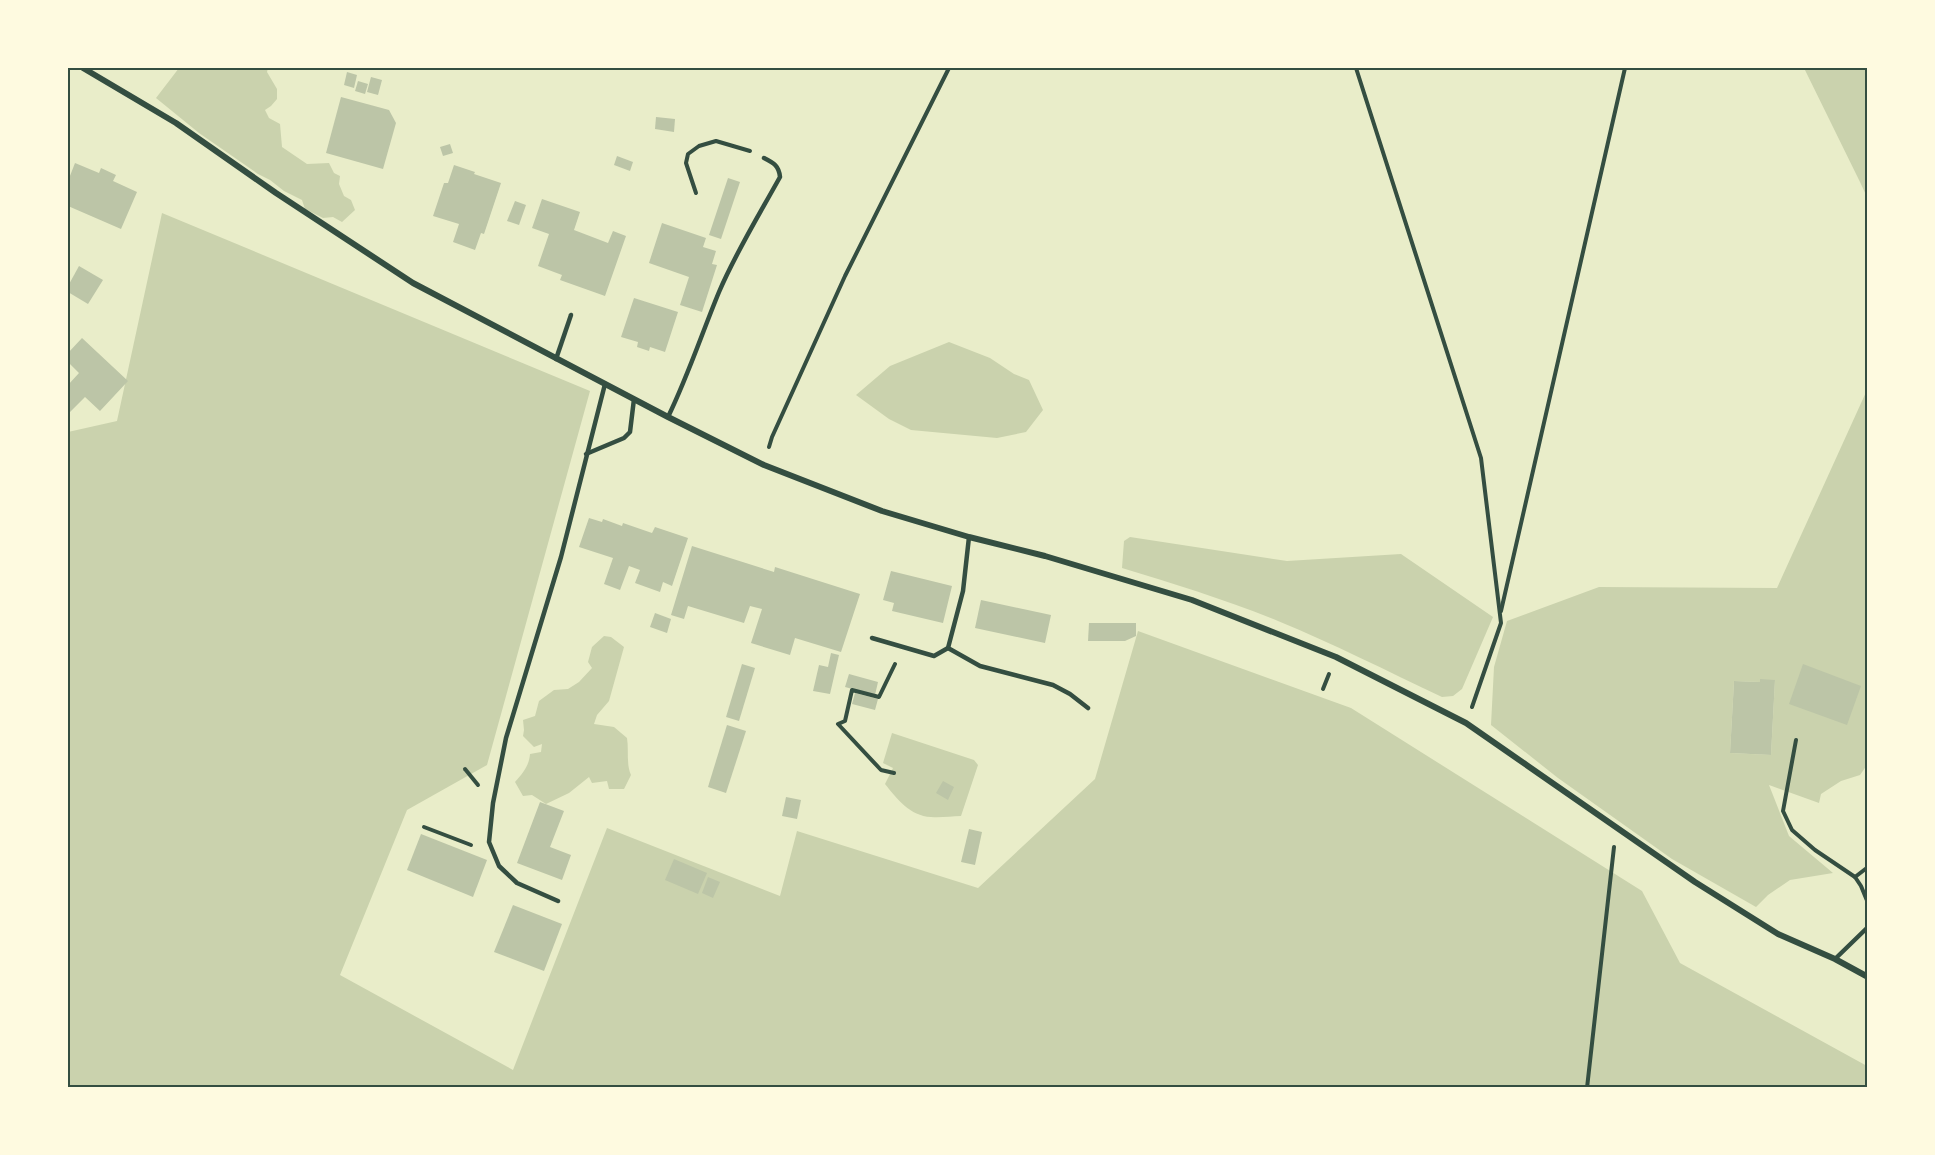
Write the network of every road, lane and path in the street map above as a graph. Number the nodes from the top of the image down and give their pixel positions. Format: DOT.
graph roads {
  1 [pos="83,68"];
  2 [pos="949,68"];
  3 [pos="1356,68"];
  4 [pos="1626,68"];
  5 [pos="764,159"];
  6 [pos="696,193"];
  7 [pos="571,315"];
  8 [pos="556,359"];
  9 [pos="604,384"];
  10 [pos="634,399"];
  11 [pos="668,417"];
  12 [pos="586,454"];
  13 [pos="764,465"];
  14 [pos="969,537"];
  15 [pos="1500,614"];
  16 [pos="872,638"];
  17 [pos="903,647"];
  18 [pos="948,648"];
  19 [pos="1088,708"];
  20 [pos="1466,723"];
  21 [pos="1796,740"];
  22 [pos="894,773"];
  23 [pos="424,827"];
  24 [pos="1616,827"];
  25 [pos="489,842"];
  26 [pos="1868,867"];
  27 [pos="1855,877"];
  28 [pos="558,901"];
  29 [pos="1868,903"];
  30 [pos="1868,927"];
  31 [pos="1835,959"];
  32 [pos="1868,977"];
  33 [pos="1587,1088"];
  1 -- 8 [label="street"];
  2 -- 13 [label="path"];
  3 -- 15 [label="path"];
  4 -- 15 [label="path"];
  5 -- 6 [label="path"];
  5 -- 11 [label="lane"];
  7 -- 8 [label="lane"];
  8 -- 9 [label="street"];
  9 -- 10 [label="street"];
  9 -- 12 [label="lane"];
  10 -- 11 [label="street"];
  10 -- 12 [label="lane"];
  11 -- 13 [label="street"];
  12 -- 25 [label="lane"];
  13 -- 14 [label="street"];
  14 -- 18 [label="lane"];
  14 -- 20 [label="street"];
  15 -- 20 [label="path"];
  16 -- 17 [label="lane"];
  17 -- 18 [label="lane"];
  17 -- 22 [label="path"];
  18 -- 19 [label="lane"];
  20 -- 24 [label="street"];
  21 -- 27 [label="path"];
  23 -- 25 [label="path"];
  24 -- 31 [label="street"];
  24 -- 33 [label="path"];
  25 -- 28 [label="lane"];
  26 -- 27 [label="path"];
  27 -- 29 [label="path"];
  30 -- 31 [label="lane"];
  31 -- 32 [label="street"];
}
